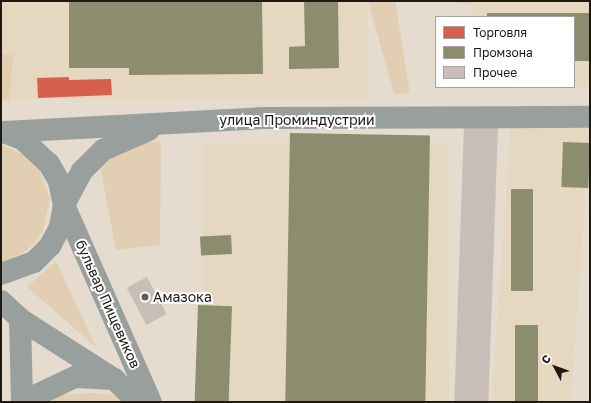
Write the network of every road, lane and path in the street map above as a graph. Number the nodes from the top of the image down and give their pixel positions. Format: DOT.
graph roads {
  1 [pos="590,117"];
  2 [pos="169,123"];
  3 [pos="3,132"];
  4 [pos="64,205"];
  5 [pos="1,274"];
  6 [pos="1,301"];
  7 [pos="20,319"];
  8 [pos="114,379"];
  9 [pos="22,402"];
  10 [pos="138,402"];
  11 [pos="151,402"];
  1 -- 2 [label="main road, улица Проминдустрии"];
  2 -- 3 [label="main road, улица Проминдустрии"];
  2 -- 4 [label="main road"];
  3 -- 4 [label="main road, бульвар Пищевиков"];
  4 -- 5 [label="main road, бульвар Пищевиков"];
  4 -- 11 [label="main road, бульвар Пищевиков"];
  6 -- 7 [label="main road"];
  7 -- 8 [label="main road"];
  7 -- 9 [label="main road, бульвар Пищевиков"];
  8 -- 9 [label="main road, бульвар Пищевиков"];
  8 -- 10 [label="main road, бульвар Пищевиков"];
}
